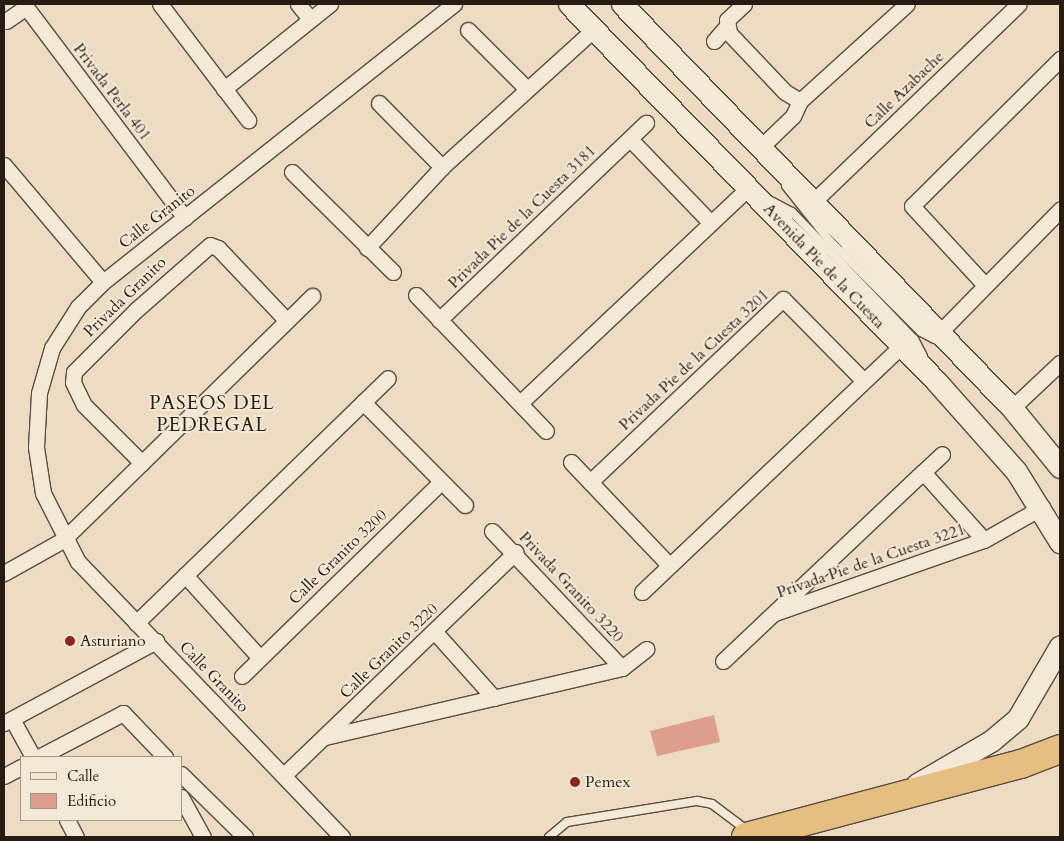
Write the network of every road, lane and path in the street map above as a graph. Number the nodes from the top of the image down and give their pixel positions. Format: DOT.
graph roads {
  1 [pos="160,4"];
  2 [pos="298,4"];
  3 [pos="330,4"];
  4 [pos="454,4"];
  5 [pos="570,4"];
  6 [pos="622,4"];
  7 [pos="744,4"];
  8 [pos="906,4"];
  9 [pos="1019,4"];
  10 [pos="310,20"];
  11 [pos="6,22"];
  12 [pos="726,27"];
  13 [pos="594,29"];
  14 [pos="468,30"];
  15 [pos="714,41"];
  16 [pos="1060,59"];
  17 [pos="525,87"];
  18 [pos="224,88"];
  19 [pos="800,101"];
  20 [pos="379,103"];
  21 [pos="248,120"];
  22 [pos="646,123"];
  23 [pos="630,140"];
  24 [pos="762,146"];
  25 [pos="4,165"];
  26 [pos="442,166"];
  27 [pos="292,172"];
  28 [pos="748,188"];
  29 [pos="814,201"];
  30 [pos="1060,210"];
  31 [pos="184,218"];
  32 [pos="709,221"];
  33 [pos="367,248"];
  34 [pos="393,272"];
  35 [pos="104,282"];
  36 [pos="984,284"];
  37 [pos="416,295"];
  38 [pos="312,296"];
  39 [pos="439,320"];
  40 [pos="287,321"];
  41 [pos="939,333"];
  42 [pos="902,345"];
  43 [pos="957,352"];
  44 [pos="1058,372"];
  45 [pos="388,378"];
  46 [pos="862,379"];
  47 [pos="936,381"];
  48 [pos="363,402"];
  49 [pos="520,403"];
  50 [pos="1012,408"];
  51 [pos="546,431"];
  52 [pos="942,454"];
  53 [pos="571,462"];
  54 [pos="142,463"];
  55 [pos="1060,467"];
  56 [pos="923,472"];
  57 [pos="441,482"];
  58 [pos="590,482"];
  59 [pos="465,506"];
  60 [pos="1042,507"];
  61 [pos="492,531"];
  62 [pos="63,540"];
  63 [pos="984,540"];
  64 [pos="1060,542"];
  65 [pos="516,552"];
  66 [pos="669,565"];
  67 [pos="4,573"];
  68 [pos="185,575"];
  69 [pos="642,592"];
  70 [pos="769,615"];
  71 [pos="136,623"];
  72 [pos="434,631"];
  73 [pos="156,641"];
  74 [pos="1060,646"];
  75 [pos="646,649"];
  76 [pos="259,658"];
  77 [pos="723,661"];
  78 [pos="622,668"];
  79 [pos="242,676"];
  80 [pos="494,698"];
  81 [pos="8,721"];
  82 [pos="325,736"];
  83 [pos="1060,750"];
  84 [pos="161,754"];
  85 [pos="32,756"];
  86 [pos="41,756"];
  87 [pos="20,768"];
  88 [pos="285,774"];
  89 [pos="182,775"];
  90 [pos="4,776"];
  91 [pos="182,799"];
  92 [pos="869,806"];
  93 [pos="68,821"];
  94 [pos="750,836"];
  95 [pos="76,837"];
  96 [pos="202,837"];
  97 [pos="245,837"];
  98 [pos="342,837"];
  99 [pos="549,837"];
  1 -- 18 [label="street"];
  2 -- 10 [label="street"];
  3 -- 10 [label="street"];
  4 -- 31 [label="street, Calle Granito"];
  5 -- 13 [label="main road, Avenida Pie de la Cuesta"];
  6 -- 24 [label="main road"];
  7 -- 12 [label="street"];
  8 -- 19 [label="street"];
  9 -- 29 [label="street, Calle Azabache"];
  10 -- 18 [label="street"];
  11 -- 31 [label="street, Privada Perla 401"];
  12 -- 15 [label="street"];
  12 -- 19 [label="street"];
  13 -- 17 [label="street"];
  13 -- 28 [label="main road, Avenida Pie de la Cuesta"];
  14 -- 17 [label="street"];
  16 -- 36 [label="street"];
  17 -- 26 [label="street"];
  18 -- 21 [label="street"];
  19 -- 24 [label="street"];
  20 -- 26 [label="street"];
  22 -- 23 [label="street, Privada Pie de la Cuesta 3181"];
  23 -- 32 [label="street"];
  23 -- 39 [label="street, Privada Pie de la Cuesta 3181"];
  24 -- 29 [label="main road"];
  24 -- 43 [label="lane"];
  25 -- 35 [label="street"];
  26 -- 33 [label="street"];
  27 -- 33 [label="street"];
  28 -- 32 [label="street"];
  28 -- 42 [label="main road, Avenida Pie de la Cuesta"];
  28 -- 47 [label="lane"];
  29 -- 41 [label="main road"];
  30 -- 36 [label="street"];
  31 -- 35 [label="street, Calle Granito"];
  32 -- 49 [label="street"];
  33 -- 34 [label="street"];
  35 -- 62 [label="street, Calle Granito"];
  36 -- 41 [label="street"];
  37 -- 39 [label="street"];
  38 -- 40 [label="street"];
  39 -- 49 [label="street"];
  40 -- 54 [label="street"];
  40 -- 54 [label="street, Privada Granito"];
  41 -- 43 [label="main road"];
  42 -- 46 [label="street"];
  42 -- 47 [label="main road, Avenida Pie de la Cuesta"];
  43 -- 50 [label="main road"];
  44 -- 50 [label="street"];
  45 -- 48 [label="street"];
  46 -- 58 [label="street, Privada Pie de la Cuesta 3201"];
  46 -- 66 [label="street"];
  47 -- 60 [label="main road, Avenida Pie de la Cuesta"];
  48 -- 57 [label="street"];
  48 -- 68 [label="street"];
  49 -- 51 [label="street"];
  50 -- 55 [label="main road"];
  52 -- 56 [label="street, Privada Pie de la Cuesta 3221"];
  53 -- 58 [label="street"];
  54 -- 62 [label="street"];
  56 -- 63 [label="street, Privada Pie de la Cuesta 3221"];
  56 -- 70 [label="street, Privada Pie de la Cuesta 3221"];
  57 -- 59 [label="street"];
  57 -- 76 [label="street, Calle Granito 3200"];
  58 -- 66 [label="street"];
  60 -- 63 [label="street, Privada Pie de la Cuesta 3221"];
  60 -- 64 [label="main road, Avenida Pie de la Cuesta"];
  61 -- 65 [label="street, Privada Granito 3220"];
  62 -- 67 [label="street"];
  62 -- 71 [label="street, Calle Granito"];
  63 -- 70 [label="street, Privada Pie de la Cuesta 3221"];
  65 -- 72 [label="street, Calle Granito 3220"];
  65 -- 78 [label="street, Privada Granito 3220"];
  66 -- 69 [label="street"];
  68 -- 71 [label="street"];
  68 -- 76 [label="street"];
  70 -- 77 [label="street, Privada Pie de la Cuesta 3221"];
  71 -- 73 [label="street, Calle Granito"];
  72 -- 80 [label="street"];
  72 -- 82 [label="street, Calle Granito 3220"];
  73 -- 81 [label="street"];
  73 -- 88 [label="street, Calle Granito"];
  74 -- 92 [label="main road"];
  75 -- 78 [label="street, Privada Granito 3220"];
  76 -- 79 [label="street, Calle Granito 3200"];
  78 -- 80 [label="street, Privada Granito 3220"];
  80 -- 82 [label="street, Privada Granito 3220"];
  81 -- 85 [label="street"];
  82 -- 88 [label="street, Calle Granito 3220"];
  83 -- 92 [label="highway"];
  84 -- 86 [label="street"];
  87 -- 90 [label="street"];
  88 -- 98 [label="street, Calle Granito"];
  89 -- 97 [label="street"];
  91 -- 96 [label="street"];
  92 -- 94 [label="highway"];
  93 -- 95 [label="street"];
  94 -- 99 [label="lane"];
}
